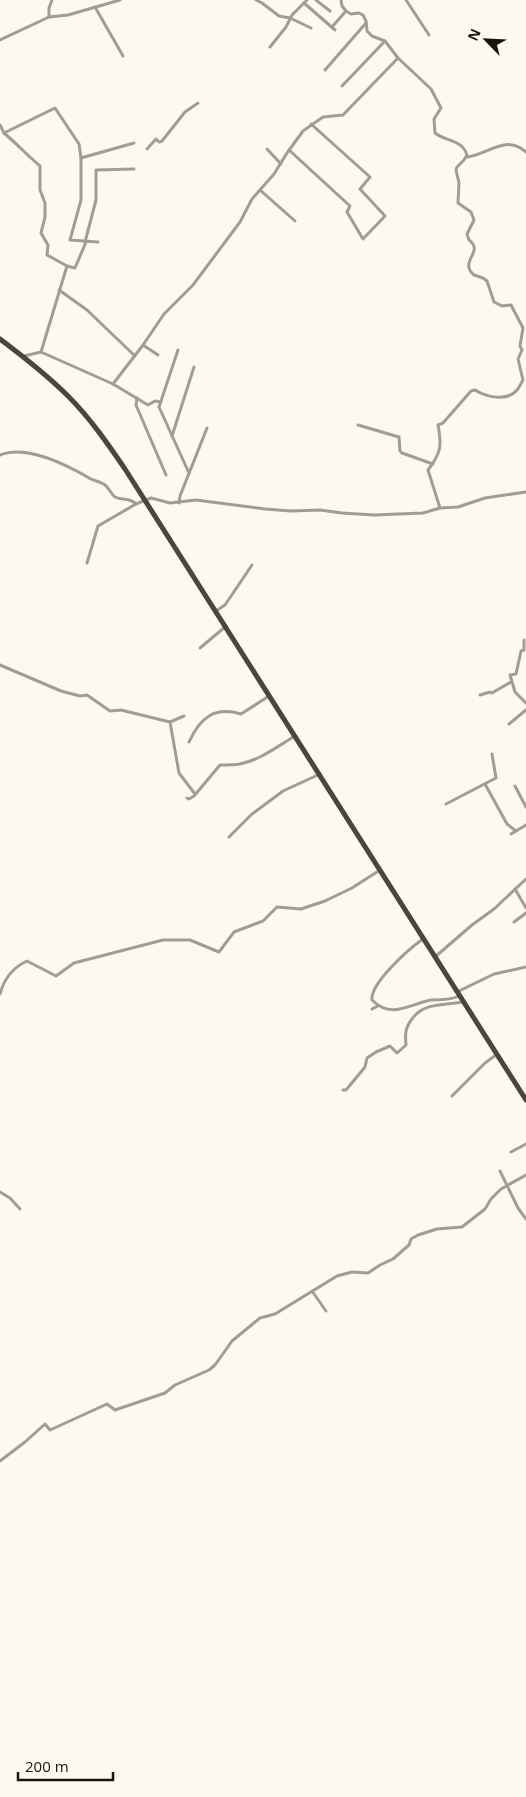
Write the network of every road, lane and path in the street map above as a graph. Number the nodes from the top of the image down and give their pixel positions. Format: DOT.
graph roads {
  1 [pos="52,0"];
  2 [pos="120,0"];
  3 [pos="256,0"];
  4 [pos="316,0"];
  5 [pos="342,0"];
  6 [pos="406,0"];
  7 [pos="306,2"];
  8 [pos="96,7"];
  9 [pos="330,11"];
  10 [pos="346,11"];
  11 [pos="49,17"];
  12 [pos="290,18"];
  13 [pos="366,22"];
  14 [pos="311,28"];
  15 [pos="429,35"];
  16 [pos="0,40"];
  17 [pos="385,41"];
  18 [pos="270,47"];
  19 [pos="123,56"];
  20 [pos="398,58"];
  21 [pos="326,70"];
  22 [pos="342,86"];
  23 [pos="198,103"];
  24 [pos="311,124"];
  25 [pos="0,125"];
  26 [pos="4,133"];
  27 [pos="134,143"];
  28 [pos="147,149"];
  29 [pos="267,149"];
  30 [pos="289,150"];
  31 [pos="526,152"];
  32 [pos="466,157"];
  33 [pos="80,158"];
  34 [pos="281,164"];
  35 [pos="134,169"];
  36 [pos="260,190"];
  37 [pos="295,221"];
  38 [pos="85,242"];
  39 [pos="98,242"];
  40 [pos="67,266"];
  41 [pos="59,290"];
  42 [pos="0,339"];
  43 [pos="144,345"];
  44 [pos="178,350"];
  45 [pos="41,352"];
  46 [pos="158,355"];
  47 [pos="135,356"];
  48 [pos="24,357"];
  49 [pos="194,368"];
  50 [pos="113,384"];
  51 [pos="137,398"];
  52 [pos="161,402"];
  53 [pos="358,425"];
  54 [pos="207,428"];
  55 [pos="172,436"];
  56 [pos="0,455"];
  57 [pos="433,464"];
  58 [pos="189,473"];
  59 [pos="166,476"];
  60 [pos="526,492"];
  61 [pos="145,501"];
  62 [pos="179,503"];
  63 [pos="136,504"];
  64 [pos="440,508"];
  65 [pos="87,563"];
  66 [pos="252,566"];
  67 [pos="216,611"];
  68 [pos="226,626"];
  69 [pos="524,640"];
  70 [pos="200,648"];
  71 [pos="0,665"];
  72 [pos="511,682"];
  73 [pos="270,695"];
  74 [pos="480,695"];
  75 [pos="526,703"];
  76 [pos="526,710"];
  77 [pos="184,716"];
  78 [pos="170,722"];
  79 [pos="509,724"];
  80 [pos="295,735"];
  81 [pos="189,742"];
  82 [pos="492,754"];
  83 [pos="320,774"];
  84 [pos="485,784"];
  85 [pos="515,786"];
  86 [pos="196,794"];
  87 [pos="187,798"];
  88 [pos="446,804"];
  89 [pos="526,807"];
  90 [pos="526,825"];
  91 [pos="516,831"];
  92 [pos="510,834"];
  93 [pos="229,837"];
  94 [pos="380,870"];
  95 [pos="526,879"];
  96 [pos="515,889"];
  97 [pos="526,908"];
  98 [pos="526,913"];
  99 [pos="514,922"];
  100 [pos="423,939"];
  101 [pos="435,957"];
  102 [pos="526,968"];
  103 [pos="0,994"];
  104 [pos="458,994"];
  105 [pos="462,1002"];
  106 [pos="378,1006"];
  107 [pos="372,1009"];
  108 [pos="496,1055"];
  109 [pos="343,1090"];
  110 [pos="452,1096"];
  111 [pos="526,1100"];
  112 [pos="526,1144"];
  113 [pos="511,1152"];
  114 [pos="500,1171"];
  115 [pos="526,1175"];
  116 [pos="508,1184"];
  117 [pos="0,1192"];
  118 [pos="20,1208"];
  119 [pos="526,1219"];
  120 [pos="312,1291"];
  121 [pos="326,1311"];
  122 [pos="0,1461"];
  1 -- 11 [label="street"];
  2 -- 8 [label="street"];
  3 -- 12 [label="street"];
  4 -- 9 [label="street"];
  5 -- 10 [label="street"];
  6 -- 15 [label="street"];
  7 -- 10 [label="street"];
  7 -- 12 [label="street"];
  8 -- 11 [label="street"];
  8 -- 19 [label="street"];
  10 -- 13 [label="street"];
  11 -- 16 [label="street"];
  12 -- 14 [label="street"];
  12 -- 18 [label="street"];
  13 -- 17 [label="street"];
  13 -- 21 [label="street"];
  17 -- 20 [label="street"];
  17 -- 22 [label="street"];
  20 -- 24 [label="street"];
  20 -- 32 [label="street"];
  23 -- 28 [label="street"];
  24 -- 30 [label="street"];
  24 -- 30 [label="street"];
  25 -- 26 [label="street"];
  26 -- 33 [label="street"];
  26 -- 40 [label="street"];
  27 -- 33 [label="street"];
  29 -- 34 [label="street"];
  30 -- 34 [label="street"];
  31 -- 32 [label="street"];
  32 -- 57 [label="street"];
  33 -- 38 [label="street"];
  34 -- 36 [label="street"];
  35 -- 38 [label="street"];
  36 -- 37 [label="street"];
  36 -- 43 [label="street"];
  38 -- 39 [label="street"];
  38 -- 40 [label="street"];
  40 -- 41 [label="street"];
  41 -- 45 [label="street"];
  41 -- 47 [label="street"];
  42 -- 48 [label="highway"];
  43 -- 46 [label="street"];
  43 -- 47 [label="street"];
  44 -- 52 [label="street"];
  45 -- 48 [label="street"];
  45 -- 50 [label="street"];
  47 -- 50 [label="street"];
  48 -- 61 [label="highway"];
  49 -- 55 [label="street"];
  50 -- 51 [label="street"];
  51 -- 52 [label="street"];
  51 -- 59 [label="street"];
  52 -- 55 [label="street"];
  53 -- 57 [label="street"];
  54 -- 58 [label="street"];
  55 -- 58 [label="street"];
  56 -- 63 [label="street"];
  57 -- 64 [label="street"];
  58 -- 62 [label="street"];
  60 -- 64 [label="street"];
  61 -- 62 [label="street"];
  61 -- 63 [label="street"];
  61 -- 67 [label="highway"];
  62 -- 64 [label="street"];
  63 -- 65 [label="street"];
  66 -- 67 [label="street"];
  67 -- 68 [label="highway"];
  68 -- 70 [label="street"];
  68 -- 73 [label="highway"];
  69 -- 72 [label="street"];
  71 -- 78 [label="street"];
  72 -- 74 [label="street"];
  72 -- 75 [label="street"];
  73 -- 80 [label="highway"];
  73 -- 81 [label="street"];
  76 -- 79 [label="street"];
  77 -- 78 [label="street"];
  78 -- 86 [label="street"];
  80 -- 83 [label="highway"];
  80 -- 86 [label="street"];
  82 -- 84 [label="street"];
  83 -- 93 [label="street"];
  83 -- 94 [label="highway"];
  84 -- 88 [label="street"];
  84 -- 91 [label="street"];
  85 -- 89 [label="street"];
  86 -- 87 [label="street"];
  90 -- 91 [label="street"];
  91 -- 92 [label="street"];
  94 -- 100 [label="highway"];
  94 -- 103 [label="street"];
  95 -- 96 [label="street"];
  96 -- 97 [label="street"];
  96 -- 101 [label="street"];
  98 -- 99 [label="street"];
  100 -- 101 [label="highway"];
  100 -- 106 [label="street"];
  101 -- 104 [label="highway"];
  102 -- 104 [label="street"];
  104 -- 105 [label="highway"];
  104 -- 106 [label="street"];
  105 -- 108 [label="highway"];
  105 -- 109 [label="street"];
  106 -- 107 [label="street"];
  108 -- 110 [label="street"];
  108 -- 111 [label="highway"];
  112 -- 113 [label="street"];
  114 -- 116 [label="street"];
  115 -- 116 [label="street"];
  116 -- 119 [label="street"];
  116 -- 120 [label="street"];
  117 -- 118 [label="street"];
  120 -- 121 [label="street"];
  120 -- 122 [label="street"];
}
